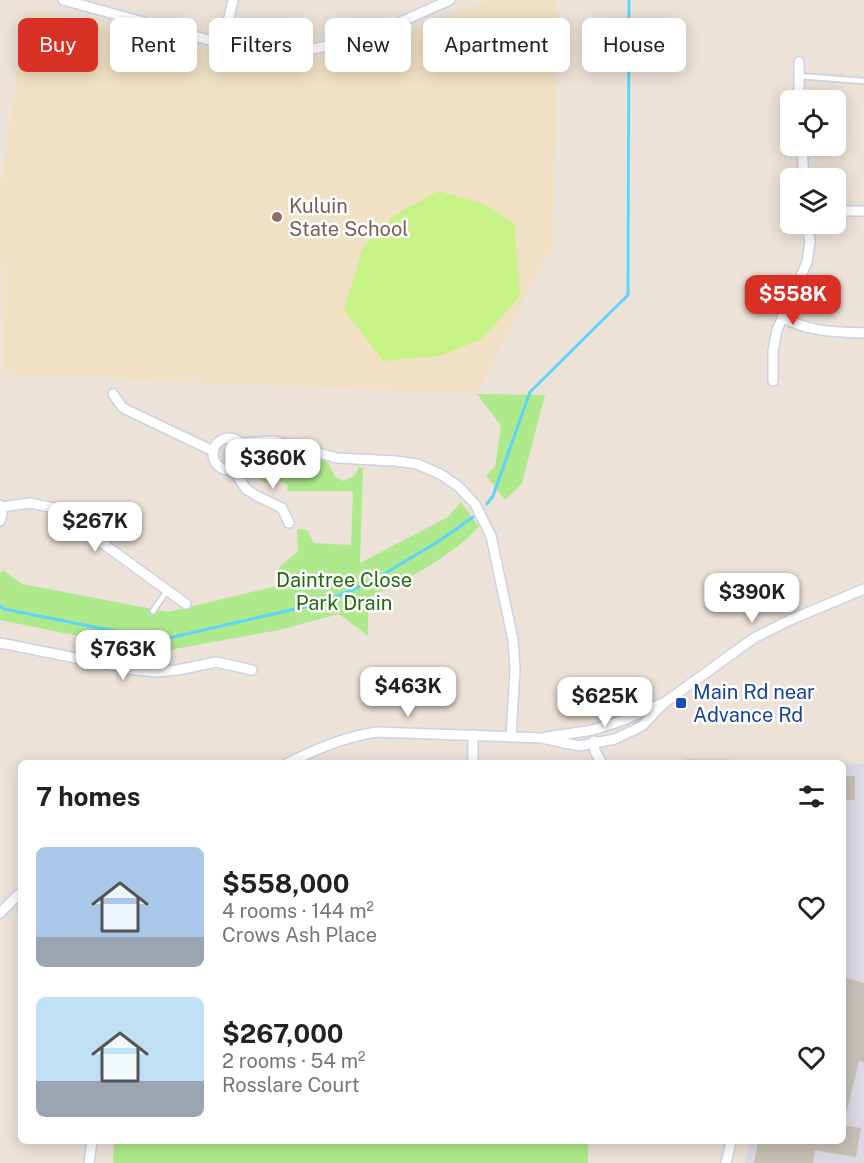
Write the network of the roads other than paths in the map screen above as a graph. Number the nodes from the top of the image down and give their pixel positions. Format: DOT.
graph roads {
  1 [pos="63,0"];
  2 [pos="232,0"];
  3 [pos="450,0"];
  4 [pos="430,4"];
  5 [pos="228,18"];
  6 [pos="209,40"];
  7 [pos="313,49"];
  8 [pos="799,62"];
  9 [pos="799,76"];
  10 [pos="864,81"];
  11 [pos="799,90"];
  12 [pos="846,211"];
  13 [pos="864,211"];
  14 [pos="809,234"];
  15 [pos="782,317"];
  16 [pos="864,333"];
  17 [pos="773,381"];
  18 [pos="113,394"];
  19 [pos="241,443"];
  20 [pos="213,452"];
  21 [pos="233,469"];
  22 [pos="0,506"];
  23 [pos="0,521"];
  24 [pos="289,523"];
  25 [pos="864,590"];
  26 [pos="167,591"];
  27 [pos="186,604"];
  28 [pos="153,611"];
  29 [pos="0,643"];
  30 [pos="252,670"];
  31 [pos="664,703"];
  32 [pos="593,730"];
  33 [pos="473,735"];
  34 [pos="511,736"];
  35 [pos="542,738"];
  36 [pos="594,744"];
  37 [pos="294,760"];
  38 [pos="472,760"];
  39 [pos="600,760"];
  40 [pos="18,894"];
  41 [pos="18,895"];
  42 [pos="0,902"];
  43 [pos="0,913"];
  44 [pos="92,1144"];
  45 [pos="731,1144"];
  46 [pos="89,1163"];
  47 [pos="726,1163"];
  1 -- 6 [label="street"];
  2 -- 5 [label="street"];
  3 -- 4 [label="street"];
  4 -- 7 [label="street"];
  8 -- 9 [label="street"];
  9 -- 10 [label="lane"];
  9 -- 11 [label="street"];
  12 -- 13 [label="street"];
  14 -- 15 [label="street"];
  15 -- 16 [label="street"];
  15 -- 17 [label="street"];
  18 -- 20 [label="street"];
  19 -- 20 [label="street"];
  19 -- 21 [label="street"];
  19 -- 34 [label="street"];
  20 -- 21 [label="street"];
  21 -- 24 [label="street"];
  22 -- 23 [label="street"];
  22 -- 26 [label="street"];
  25 -- 31 [label="street"];
  26 -- 27 [label="street"];
  26 -- 28 [label="lane"];
  29 -- 30 [label="street"];
  31 -- 32 [label="street"];
  31 -- 36 [label="street"];
  32 -- 35 [label="street"];
  32 -- 36 [label="street"];
  33 -- 34 [label="street"];
  33 -- 37 [label="street"];
  33 -- 38 [label="street"];
  34 -- 35 [label="street"];
  35 -- 36 [label="street"];
  36 -- 39 [label="street"];
  40 -- 42 [label="street"];
  41 -- 43 [label="street"];
  44 -- 46 [label="street"];
  45 -- 47 [label="street"];
}
